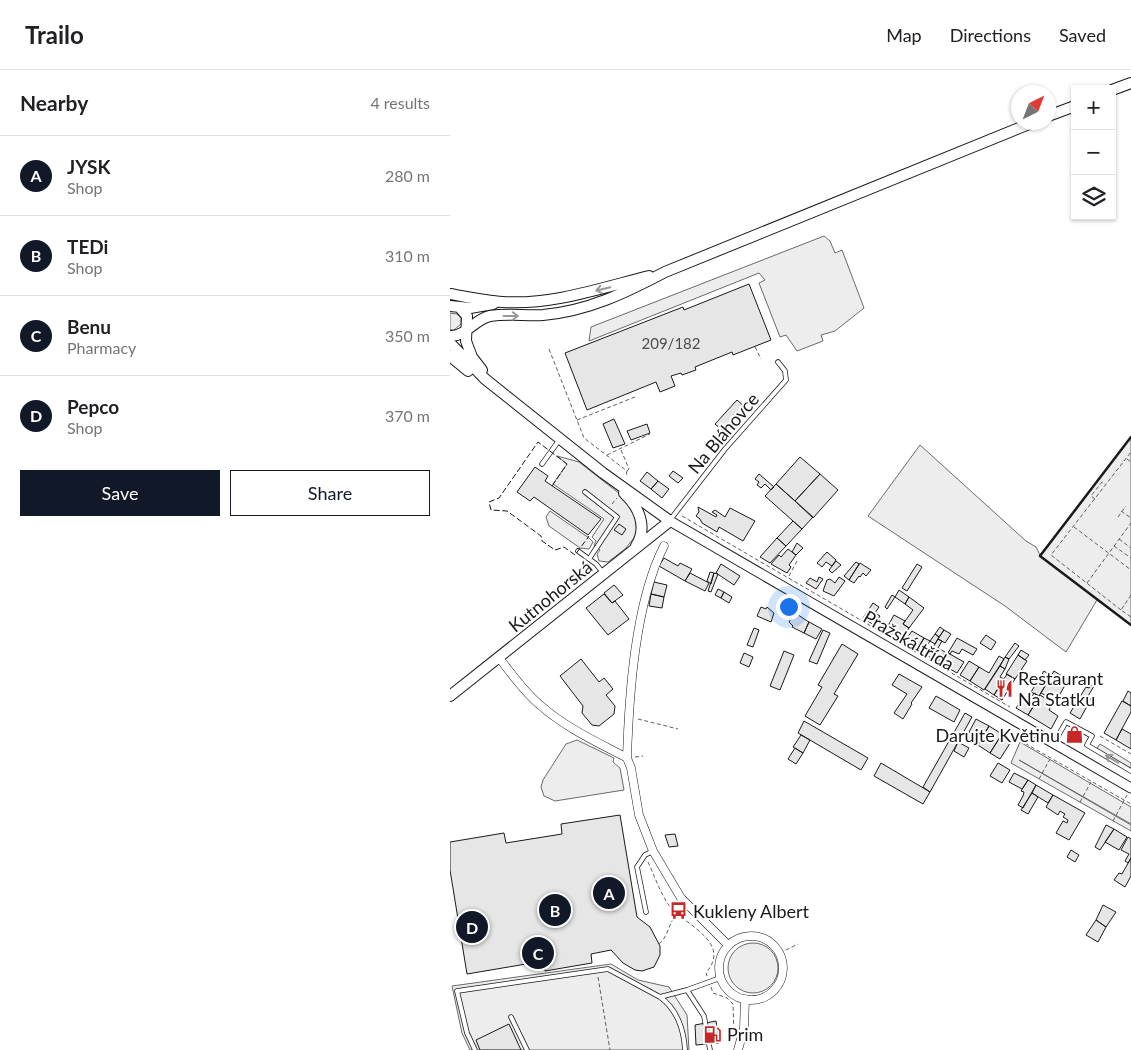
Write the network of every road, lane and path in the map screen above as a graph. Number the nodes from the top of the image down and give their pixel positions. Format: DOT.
graph roads {
  1 [pos="1131,83"];
  2 [pos="1116,89"];
  3 [pos="1071,107"];
  4 [pos="1056,113"];
  5 [pos="1014,130"];
  6 [pos="665,272"];
  7 [pos="450,294"];
  8 [pos="502,302"];
  9 [pos="455,307"];
  10 [pos="466,329"];
  11 [pos="450,336"];
  12 [pos="450,343"];
  13 [pos="755,347"];
  14 [pos="548,349"];
  15 [pos="450,356"];
  16 [pos="761,359"];
  17 [pos="778,362"];
  18 [pos="496,389"];
  19 [pos="635,397"];
  20 [pos="577,420"];
  21 [pos="650,434"];
  22 [pos="560,439"];
  23 [pos="621,450"];
  24 [pos="1131,452"];
  25 [pos="607,456"];
  26 [pos="1126,458"];
  27 [pos="1131,462"];
  28 [pos="542,464"];
  29 [pos="628,471"];
  30 [pos="603,473"];
  31 [pos="629,482"];
  32 [pos="1106,485"];
  33 [pos="585,492"];
  34 [pos="620,494"];
  35 [pos="1095,499"];
  36 [pos="1126,506"];
  37 [pos="608,509"];
  38 [pos="1122,511"];
  39 [pos="673,517"];
  40 [pos="1118,517"];
  41 [pos="1131,518"];
  42 [pos="1131,523"];
  43 [pos="1073,526"];
  44 [pos="1119,539"];
  45 [pos="1114,545"];
  46 [pos="664,546"];
  47 [pos="1131,548"];
  48 [pos="578,551"];
  49 [pos="630,552"];
  50 [pos="1108,553"];
  51 [pos="589,558"];
  52 [pos="1131,558"];
  53 [pos="798,559"];
  54 [pos="1131,570"];
  55 [pos="604,574"];
  56 [pos="788,577"];
  57 [pos="1087,583"];
  58 [pos="1131,595"];
  59 [pos="1120,610"];
  60 [pos="1131,617"];
  61 [pos="499,658"];
  62 [pos="450,696"];
  63 [pos="1010,707"];
  64 [pos="628,716"];
  65 [pos="678,729"];
  66 [pos="1024,736"];
  67 [pos="1100,736"];
  68 [pos="1014,737"];
  69 [pos="1021,741"];
  70 [pos="1054,743"];
  71 [pos="1042,747"];
  72 [pos="1039,752"];
  73 [pos="1131,754"];
  74 [pos="627,758"];
  75 [pos="1050,758"];
  76 [pos="1062,758"];
  77 [pos="1059,763"];
  78 [pos="1077,767"];
  79 [pos="1131,771"];
  80 [pos="1074,772"];
  81 [pos="1039,779"];
  82 [pos="1092,782"];
  83 [pos="1131,788"];
  84 [pos="1124,800"];
  85 [pos="1080,802"];
  86 [pos="1131,804"];
  87 [pos="1112,821"];
  88 [pos="653,851"];
  89 [pos="646,912"];
  90 [pos="677,914"];
  91 [pos="659,944"];
  92 [pos="798,944"];
  93 [pos="728,945"];
  94 [pos="780,953"];
  95 [pos="597,972"];
  96 [pos="720,978"];
  97 [pos="687,990"];
  98 [pos="713,993"];
  99 [pos="660,997"];
  100 [pos="745,1000"];
  101 [pos="511,1017"];
  102 [pos="733,1040"];
  103 [pos="475,1050"];
  104 [pos="527,1050"];
  105 [pos="610,1050"];
  106 [pos="685,1050"];
  107 [pos="710,1050"];
  108 [pos="738,1050"];
  1 -- 2 [label="main road"];
  3 -- 4 [label="main road"];
  5 -- 6 [label="main road"];
  6 -- 8 [label="main road, one-way"];
  10 -- 6 [label="main road, one-way"];
  7 -- 8 [label="main road"];
  8 -- 9 [label="main road"];
  9 -- 10 [label="main road"];
  10 -- 11 [label="main road"];
  10 -- 18 [label="main road"];
  12 -- 18 [label="main road"];
  13 -- 16 [label="path"];
  14 -- 20 [label="path"];
  15 -- 18 [label="main road"];
  17 -- 39 [label="lane, Na Bláhovce"];
  18 -- 22 [label="main road"];
  19 -- 20 [label="path"];
  20 -- 25 [label="path"];
  21 -- 23 [label="path"];
  22 -- 28 [label="lane"];
  22 -- 30 [label="main road"];
  23 -- 25 [label="path"];
  23 -- 29 [label="path"];
  24 -- 26 [label="path"];
  25 -- 29 [label="path"];
  26 -- 27 [label="path"];
  26 -- 32 [label="path"];
  29 -- 31 [label="path"];
  30 -- 39 [label="main road"];
  30 -- 49 [label="main road"];
  32 -- 35 [label="path"];
  32 -- 35 [label="path"];
  33 -- 37 [label="lane"];
  34 -- 37 [label="path"];
  35 -- 43 [label="path"];
  36 -- 38 [label="path"];
  37 -- 51 [label="lane"];
  38 -- 40 [label="path"];
  38 -- 41 [label="path"];
  39 -- 49 [label="main road, Kutnohorská"];
  39 -- 56 [label="path"];
  39 -- 70 [label="street, Pražská třída"];
  42 -- 44 [label="path"];
  43 -- 50 [label="path"];
  43 -- 57 [label="path"];
  44 -- 45 [label="path"];
  44 -- 47 [label="path"];
  45 -- 50 [label="path"];
  45 -- 52 [label="path"];
  46 -- 64 [label="street"];
  48 -- 51 [label="lane"];
  49 -- 55 [label="main road, Kutnohorská"];
  50 -- 54 [label="path"];
  50 -- 57 [label="path"];
  51 -- 55 [label="lane"];
  53 -- 56 [label="path"];
  55 -- 61 [label="main road, Kutnohorská"];
  56 -- 63 [label="path"];
  57 -- 59 [label="path"];
  58 -- 59 [label="path"];
  59 -- 60 [label="path"];
  61 -- 62 [label="main road, Kutnohorská"];
  61 -- 74 [label="street"];
  64 -- 65 [label="path"];
  64 -- 74 [label="street"];
  66 -- 69 [label="path"];
  67 -- 73 [label="path"];
  68 -- 69 [label="path"];
  69 -- 72 [label="path"];
  79 -- 70 [label="lane, one-way"];
  70 -- 83 [label="street, Pražská třída"];
  71 -- 72 [label="path"];
  72 -- 75 [label="path"];
  74 -- 88 [label="street"];
  75 -- 77 [label="path"];
  75 -- 81 [label="path"];
  76 -- 77 [label="path"];
  77 -- 80 [label="path"];
  78 -- 80 [label="path"];
  80 -- 82 [label="path"];
  82 -- 84 [label="path"];
  82 -- 85 [label="path"];
  83 -- 84 [label="path"];
  84 -- 86 [label="path"];
  84 -- 87 [label="path"];
  88 -- 89 [label="lane"];
  88 -- 93 [label="street"];
  90 -- 91 [label="path"];
  92 -- 94 [label="path"];
  93 -- 94 [label="street"];
  93 -- 96 [label="street"];
  94 -- 100 [label="street"];
  95 -- 99 [label="lane"];
  95 -- 103 [label="lane"];
  95 -- 105 [label="path"];
  96 -- 97 [label="lane"];
  96 -- 100 [label="street"];
  97 -- 99 [label="lane"];
  97 -- 107 [label="lane"];
  98 -- 102 [label="path"];
  99 -- 106 [label="lane"];
  100 -- 108 [label="street"];
  101 -- 104 [label="lane"];
}
